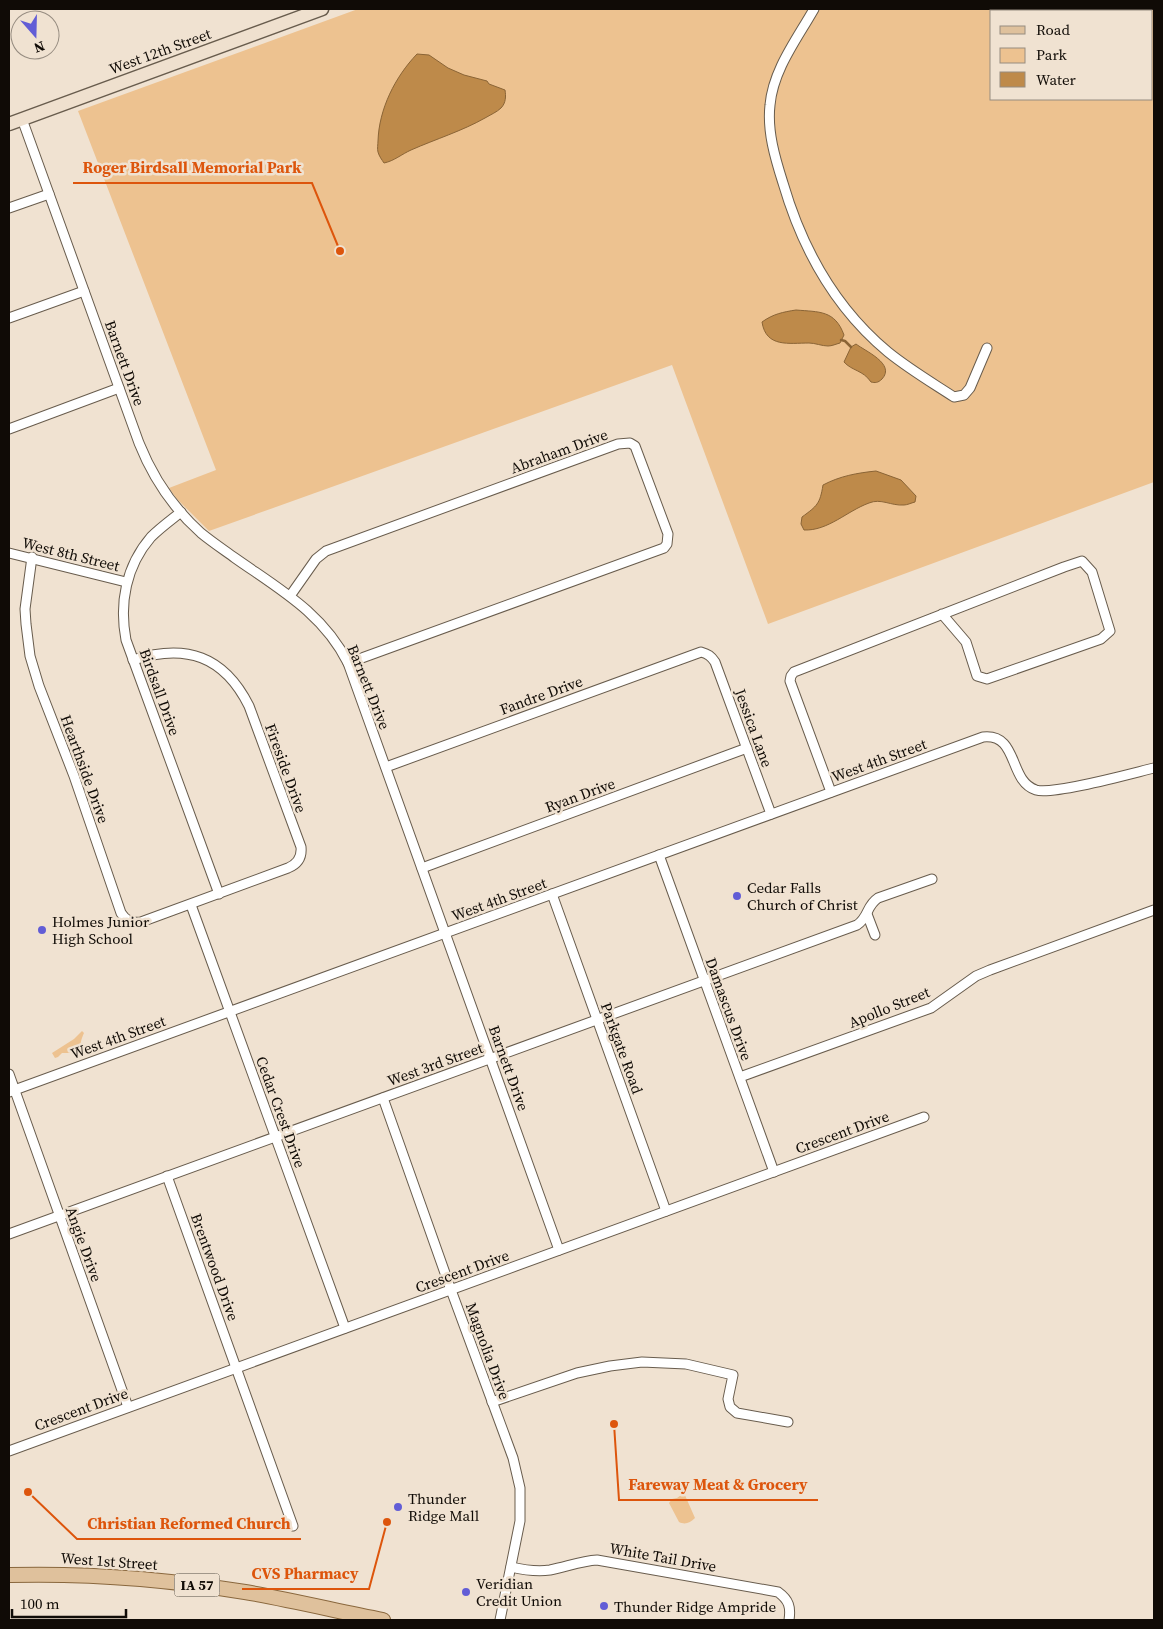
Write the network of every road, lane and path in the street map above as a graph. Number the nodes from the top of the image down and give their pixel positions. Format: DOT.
graph roads {
  1 [pos="322,9"];
  2 [pos="814,9"];
  3 [pos="22,119"];
  4 [pos="9,124"];
  5 [pos="48,194"];
  6 [pos="9,208"];
  7 [pos="84,291"];
  8 [pos="9,318"];
  9 [pos="987,348"];
  10 [pos="119,388"];
  11 [pos="9,429"];
  12 [pos="181,512"];
  13 [pos="9,553"];
  14 [pos="32,558"];
  15 [pos="126,582"];
  16 [pos="290,596"];
  17 [pos="942,614"];
  18 [pos="707,654"];
  19 [pos="133,660"];
  20 [pos="348,663"];
  21 [pos="747,748"];
  22 [pos="386,767"];
  23 [pos="1154,768"];
  24 [pos="831,792"];
  25 [pos="771,814"];
  26 [pos="659,855"];
  27 [pos="422,868"];
  28 [pos="932,879"];
  29 [pos="218,894"];
  30 [pos="552,894"];
  31 [pos="192,904"];
  32 [pos="1154,910"];
  33 [pos="867,914"];
  34 [pos="446,933"];
  35 [pos="875,935"];
  36 [pos="704,981"];
  37 [pos="230,1011"];
  38 [pos="597,1020"];
  39 [pos="490,1058"];
  40 [pos="9,1074"];
  41 [pos="740,1077"];
  42 [pos="12,1091"];
  43 [pos="383,1098"];
  44 [pos="924,1117"];
  45 [pos="276,1137"];
  46 [pos="774,1172"];
  47 [pos="168,1176"];
  48 [pos="666,1211"];
  49 [pos="59,1216"];
  50 [pos="9,1234"];
  51 [pos="559,1250"];
  52 [pos="451,1290"];
  53 [pos="345,1328"];
  54 [pos="236,1368"];
  55 [pos="492,1402"];
  56 [pos="128,1407"];
  57 [pos="788,1422"];
  58 [pos="9,1451"];
  59 [pos="293,1526"];
  60 [pos="511,1567"];
  61 [pos="9,1575"];
  62 [pos="383,1620"];
  63 [pos="500,1620"];
  64 [pos="789,1620"];
  1 -- 3 [label="main road, West 12th Street"];
  2 -- 9 [label="street"];
  3 -- 4 [label="main road, West 12th Street"];
  3 -- 5 [label="street, Barnett Drive"];
  5 -- 6 [label="street"];
  5 -- 7 [label="street, Barnett Drive"];
  7 -- 8 [label="street"];
  7 -- 10 [label="street, Barnett Drive"];
  10 -- 11 [label="street"];
  10 -- 12 [label="street, Barnett Drive"];
  12 -- 15 [label="street, Birdsall Drive"];
  12 -- 16 [label="street, Barnett Drive"];
  13 -- 14 [label="street, West 8th Street"];
  14 -- 15 [label="street, West 8th Street"];
  14 -- 31 [label="street, Hearthside Drive"];
  15 -- 19 [label="street, Birdsall Drive"];
  16 -- 20 [label="street, Barnett Drive"];
  16 -- 20 [label="street, Abraham Drive"];
  17 -- 17 [label="street"];
  17 -- 24 [label="street"];
  18 -- 21 [label="street, Jessica Lane"];
  18 -- 22 [label="street, Fandre Drive"];
  19 -- 29 [label="street, Birdsall Drive"];
  19 -- 29 [label="street, Fireside Drive"];
  20 -- 22 [label="street, Barnett Drive"];
  21 -- 25 [label="street, Jessica Lane"];
  21 -- 27 [label="street, Ryan Drive"];
  22 -- 27 [label="street, Barnett Drive"];
  23 -- 24 [label="street, West 4th Street"];
  24 -- 25 [label="street, West 4th Street"];
  25 -- 26 [label="street, West 4th Street"];
  26 -- 30 [label="street, West 4th Street"];
  26 -- 36 [label="street, Damascus Drive"];
  27 -- 34 [label="street, Barnett Drive"];
  28 -- 33 [label="street, West 3rd Street"];
  29 -- 31 [label="street, Fireside Drive"];
  30 -- 34 [label="street, West 4th Street"];
  30 -- 38 [label="street, Parkgate Road"];
  31 -- 37 [label="street, Cedar Crest Drive"];
  32 -- 41 [label="street, Apollo Street"];
  33 -- 35 [label="street"];
  33 -- 36 [label="street, West 3rd Street"];
  34 -- 37 [label="street, West 4th Street"];
  34 -- 39 [label="street, Barnett Drive"];
  36 -- 38 [label="street, West 3rd Street"];
  36 -- 41 [label="street, Damascus Drive"];
  37 -- 42 [label="street, West 4th Street"];
  37 -- 45 [label="street, Cedar Crest Drive"];
  38 -- 39 [label="street, West 3rd Street"];
  38 -- 48 [label="street, Parkgate Road"];
  39 -- 43 [label="street, West 3rd Street"];
  39 -- 51 [label="street, Barnett Drive"];
  40 -- 42 [label="street, Angie Drive"];
  41 -- 46 [label="street, Damascus Drive"];
  42 -- 49 [label="street, Angie Drive"];
  43 -- 45 [label="street, West 3rd Street"];
  43 -- 52 [label="street, Magnolia Drive"];
  44 -- 46 [label="street, Crescent Drive"];
  45 -- 47 [label="street, West 3rd Street"];
  45 -- 53 [label="street, Cedar Crest Drive"];
  46 -- 48 [label="street, Crescent Drive"];
  47 -- 49 [label="street, West 3rd Street"];
  47 -- 54 [label="street, Brentwood Drive"];
  48 -- 51 [label="street, Crescent Drive"];
  49 -- 50 [label="street, West 3rd Street"];
  49 -- 56 [label="street, Angie Drive"];
  51 -- 52 [label="street, Crescent Drive"];
  52 -- 53 [label="street, Crescent Drive"];
  52 -- 55 [label="street, Magnolia Drive"];
  53 -- 54 [label="street, Crescent Drive"];
  54 -- 56 [label="street, Crescent Drive"];
  54 -- 59 [label="street, Brentwood Drive"];
  55 -- 57 [label="street"];
  55 -- 60 [label="street, Magnolia Drive"];
  56 -- 58 [label="street, Crescent Drive"];
  60 -- 63 [label="street, Magnolia Drive"];
  60 -- 64 [label="street, White Tail Drive"];
  61 -- 62 [label="main road, West 1st Street / IA 57"];
}
